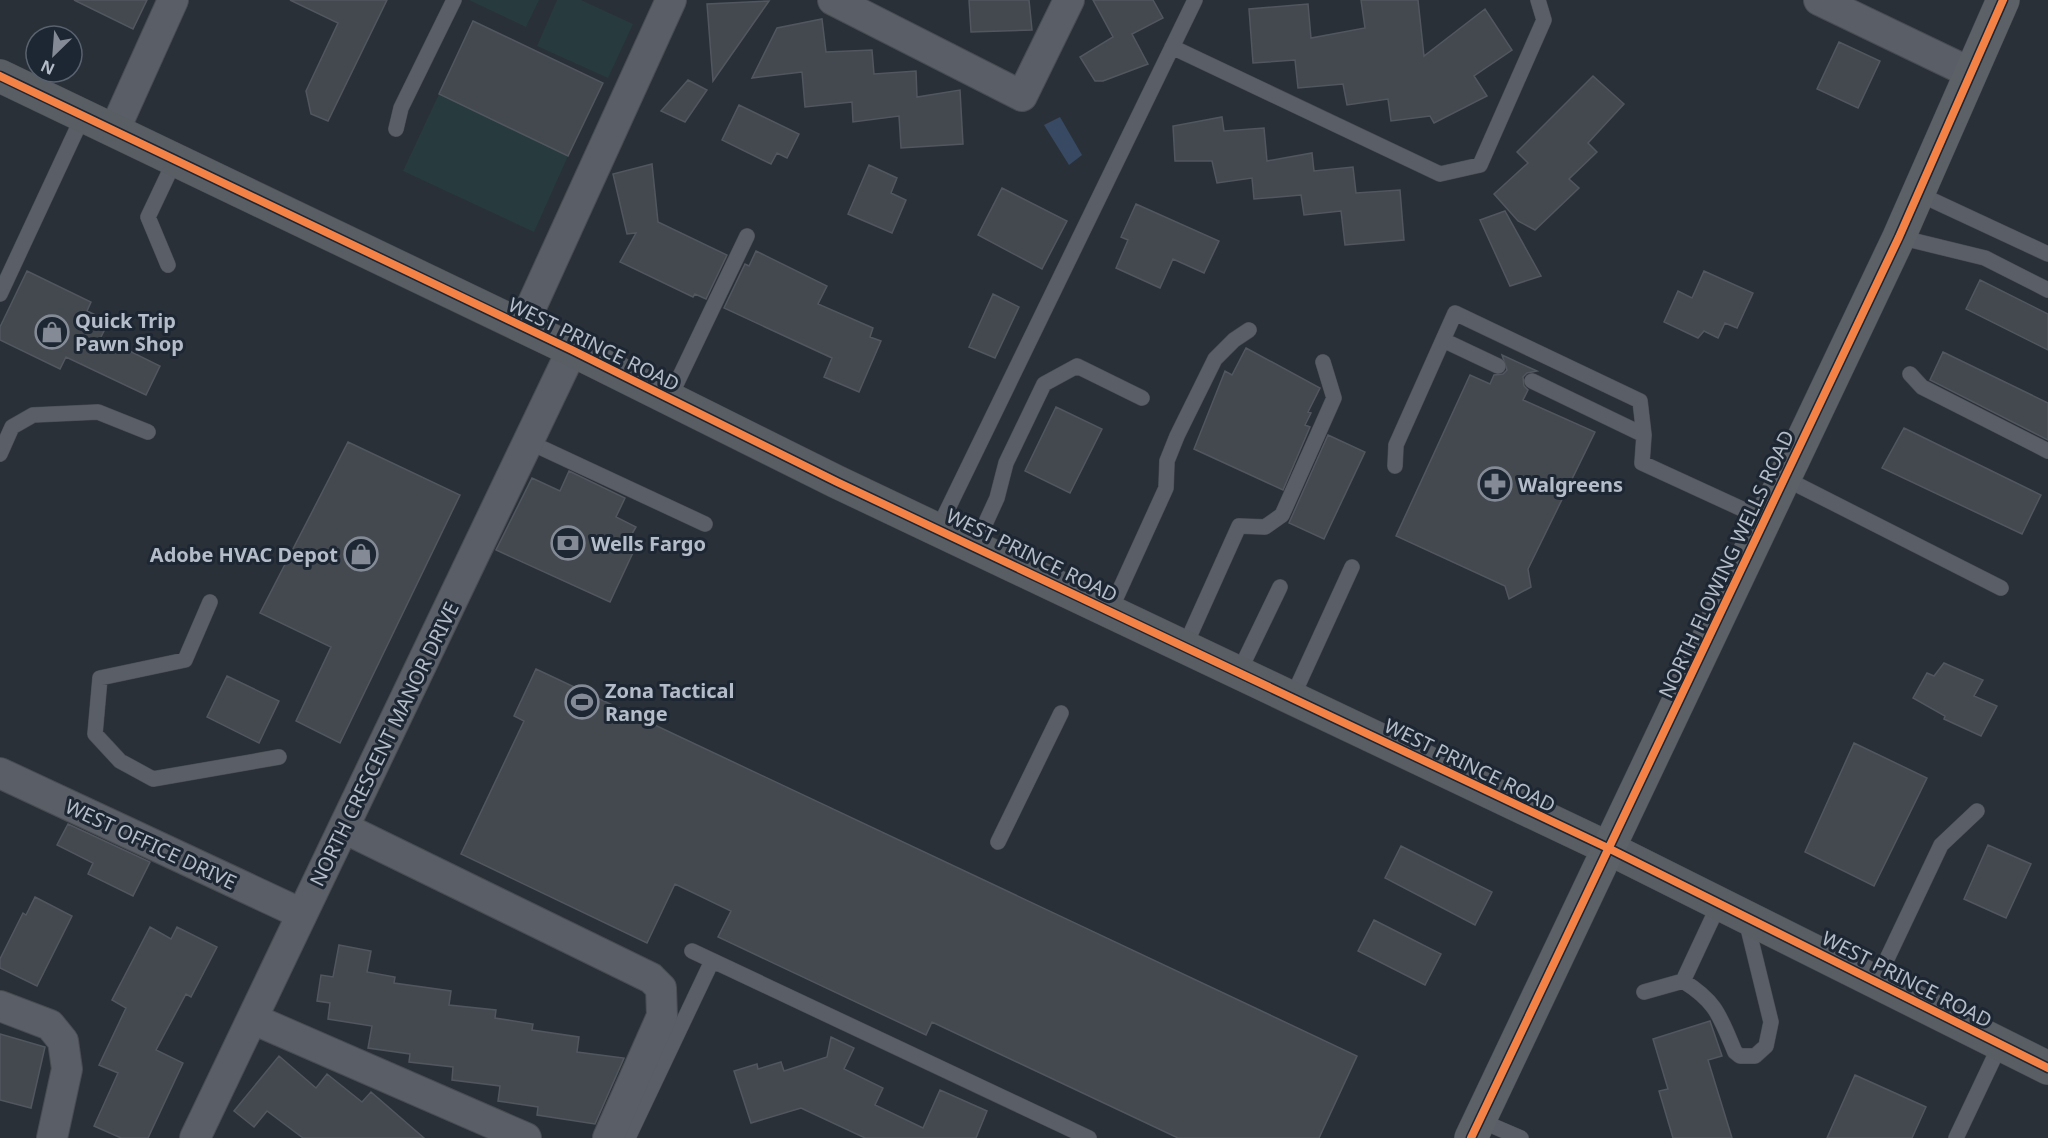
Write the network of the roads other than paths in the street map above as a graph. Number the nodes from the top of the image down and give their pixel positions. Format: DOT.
graph roads {
  1 [pos="173,0"];
  2 [pos="454,0"];
  3 [pos="671,0"];
  4 [pos="832,0"];
  5 [pos="1069,0"];
  6 [pos="1195,0"];
  7 [pos="1538,0"];
  8 [pos="1819,0"];
  9 [pos="2003,0"];
  10 [pos="1172,47"];
  11 [pos="1971,73"];
  12 [pos="0,77"];
  13 [pos="83,116"];
  14 [pos="396,129"];
  15 [pos="114,131"];
  16 [pos="175,160"];
  17 [pos="1918,194"];
  18 [pos="747,236"];
  19 [pos="1899,237"];
  20 [pos="2048,254"];
  21 [pos="168,265"];
  22 [pos="2048,290"];
  23 [pos="0,294"];
  24 [pos="522,327"];
  25 [pos="1249,330"];
  26 [pos="1443,340"];
  27 [pos="572,350"];
  28 [pos="1323,362"];
  29 [pos="1498,366"];
  30 [pos="1910,374"];
  31 [pos="1532,381"];
  32 [pos="1142,398"];
  33 [pos="669,399"];
  34 [pos="148,432"];
  35 [pos="1644,435"];
  36 [pos="528,442"];
  37 [pos="2048,451"];
  38 [pos="0,454"];
  39 [pos="1395,466"];
  40 [pos="1786,479"];
  41 [pos="1766,520"];
  42 [pos="705,524"];
  43 [pos="938,529"];
  44 [pos="975,546"];
  45 [pos="1352,567"];
  46 [pos="1280,587"];
  47 [pos="2001,588"];
  48 [pos="210,602"];
  49 [pos="1110,611"];
  50 [pos="1185,646"];
  51 [pos="1239,672"];
  52 [pos="1292,698"];
  53 [pos="1061,713"];
  54 [pos="279,757"];
  55 [pos="0,773"];
  56 [pos="1977,811"];
  57 [pos="344,828"];
  58 [pos="998,842"];
  59 [pos="1610,849"];
  60 [pos="1732,911"];
  61 [pos="302,914"];
  62 [pos="692,951"];
  63 [pos="712,961"];
  64 [pos="1683,981"];
  65 [pos="1876,982"];
  66 [pos="1644,992"];
  67 [pos="0,1006"];
  68 [pos="253,1019"];
  69 [pos="2000,1045"];
  70 [pos="2048,1068"];
  71 [pos="1475,1129"];
  72 [pos="52,1138"];
  73 [pos="195,1138"];
  74 [pos="526,1138"];
  75 [pos="608,1138"];
  76 [pos="628,1138"];
  77 [pos="1089,1138"];
  78 [pos="1521,1138"];
  79 [pos="1956,1138"];
  1 -- 15 [label="street"];
  2 -- 14 [label="lane"];
  3 -- 24 [label="street"];
  4 -- 5 [label="street"];
  6 -- 10 [label="lane"];
  7 -- 10 [label="lane"];
  8 -- 11 [label="street"];
  9 -- 11 [label="main road, NORTH FLOWING WELLS ROAD"];
  10 -- 43 [label="lane"];
  11 -- 17 [label="main road, NORTH FLOWING WELLS ROAD"];
  12 -- 13 [label="main road, WEST PRINCE ROAD"];
  13 -- 15 [label="main road, WEST PRINCE ROAD"];
  13 -- 23 [label="lane"];
  15 -- 16 [label="main road, WEST PRINCE ROAD"];
  16 -- 21 [label="lane"];
  16 -- 24 [label="main road, WEST PRINCE ROAD"];
  17 -- 19 [label="main road, NORTH FLOWING WELLS ROAD"];
  17 -- 20 [label="lane"];
  18 -- 33 [label="lane"];
  19 -- 22 [label="lane"];
  19 -- 40 [label="main road, NORTH FLOWING WELLS ROAD"];
  24 -- 27 [label="main road, WEST PRINCE ROAD"];
  25 -- 49 [label="lane"];
  26 -- 29 [label="lane"];
  26 -- 35 [label="lane"];
  26 -- 39 [label="lane"];
  27 -- 33 [label="main road, WEST PRINCE ROAD"];
  27 -- 36 [label="street, NORTH CRESCENT MANOR DRIVE"];
  28 -- 50 [label="lane"];
  30 -- 37 [label="lane"];
  31 -- 35 [label="lane"];
  32 -- 44 [label="lane"];
  33 -- 43 [label="main road, WEST PRINCE ROAD"];
  34 -- 38 [label="lane"];
  35 -- 41 [label="lane"];
  36 -- 42 [label="lane"];
  36 -- 57 [label="street, NORTH CRESCENT MANOR DRIVE"];
  40 -- 41 [label="main road, NORTH FLOWING WELLS ROAD"];
  40 -- 47 [label="lane"];
  41 -- 59 [label="main road, NORTH FLOWING WELLS ROAD"];
  43 -- 44 [label="main road, WEST PRINCE ROAD"];
  44 -- 49 [label="main road, WEST PRINCE ROAD"];
  45 -- 52 [label="lane"];
  46 -- 51 [label="lane"];
  48 -- 54 [label="lane"];
  49 -- 50 [label="main road, WEST PRINCE ROAD"];
  50 -- 51 [label="main road, WEST PRINCE ROAD"];
  51 -- 52 [label="main road, WEST PRINCE ROAD"];
  52 -- 59 [label="main road, WEST PRINCE ROAD"];
  53 -- 58 [label="lane"];
  55 -- 61 [label="street, WEST OFFICE DRIVE"];
  56 -- 65 [label="lane"];
  57 -- 61 [label="street, NORTH CRESCENT MANOR DRIVE"];
  57 -- 75 [label="street"];
  59 -- 60 [label="main road, WEST PRINCE ROAD"];
  59 -- 71 [label="main road, NORTH FLOWING WELLS ROAD"];
  60 -- 64 [label="lane"];
  60 -- 64 [label="lane"];
  60 -- 65 [label="main road, WEST PRINCE ROAD"];
  61 -- 68 [label="street, NORTH CRESCENT MANOR DRIVE"];
  62 -- 63 [label="lane"];
  63 -- 76 [label="lane"];
  63 -- 77 [label="lane"];
  64 -- 66 [label="lane"];
  65 -- 69 [label="main road, WEST PRINCE ROAD"];
  67 -- 72 [label="street"];
  68 -- 73 [label="street, NORTH CRESCENT MANOR DRIVE"];
  68 -- 74 [label="street"];
  69 -- 70 [label="main road, WEST PRINCE ROAD"];
  69 -- 79 [label="lane"];
  71 -- 78 [label="lane"];
}
